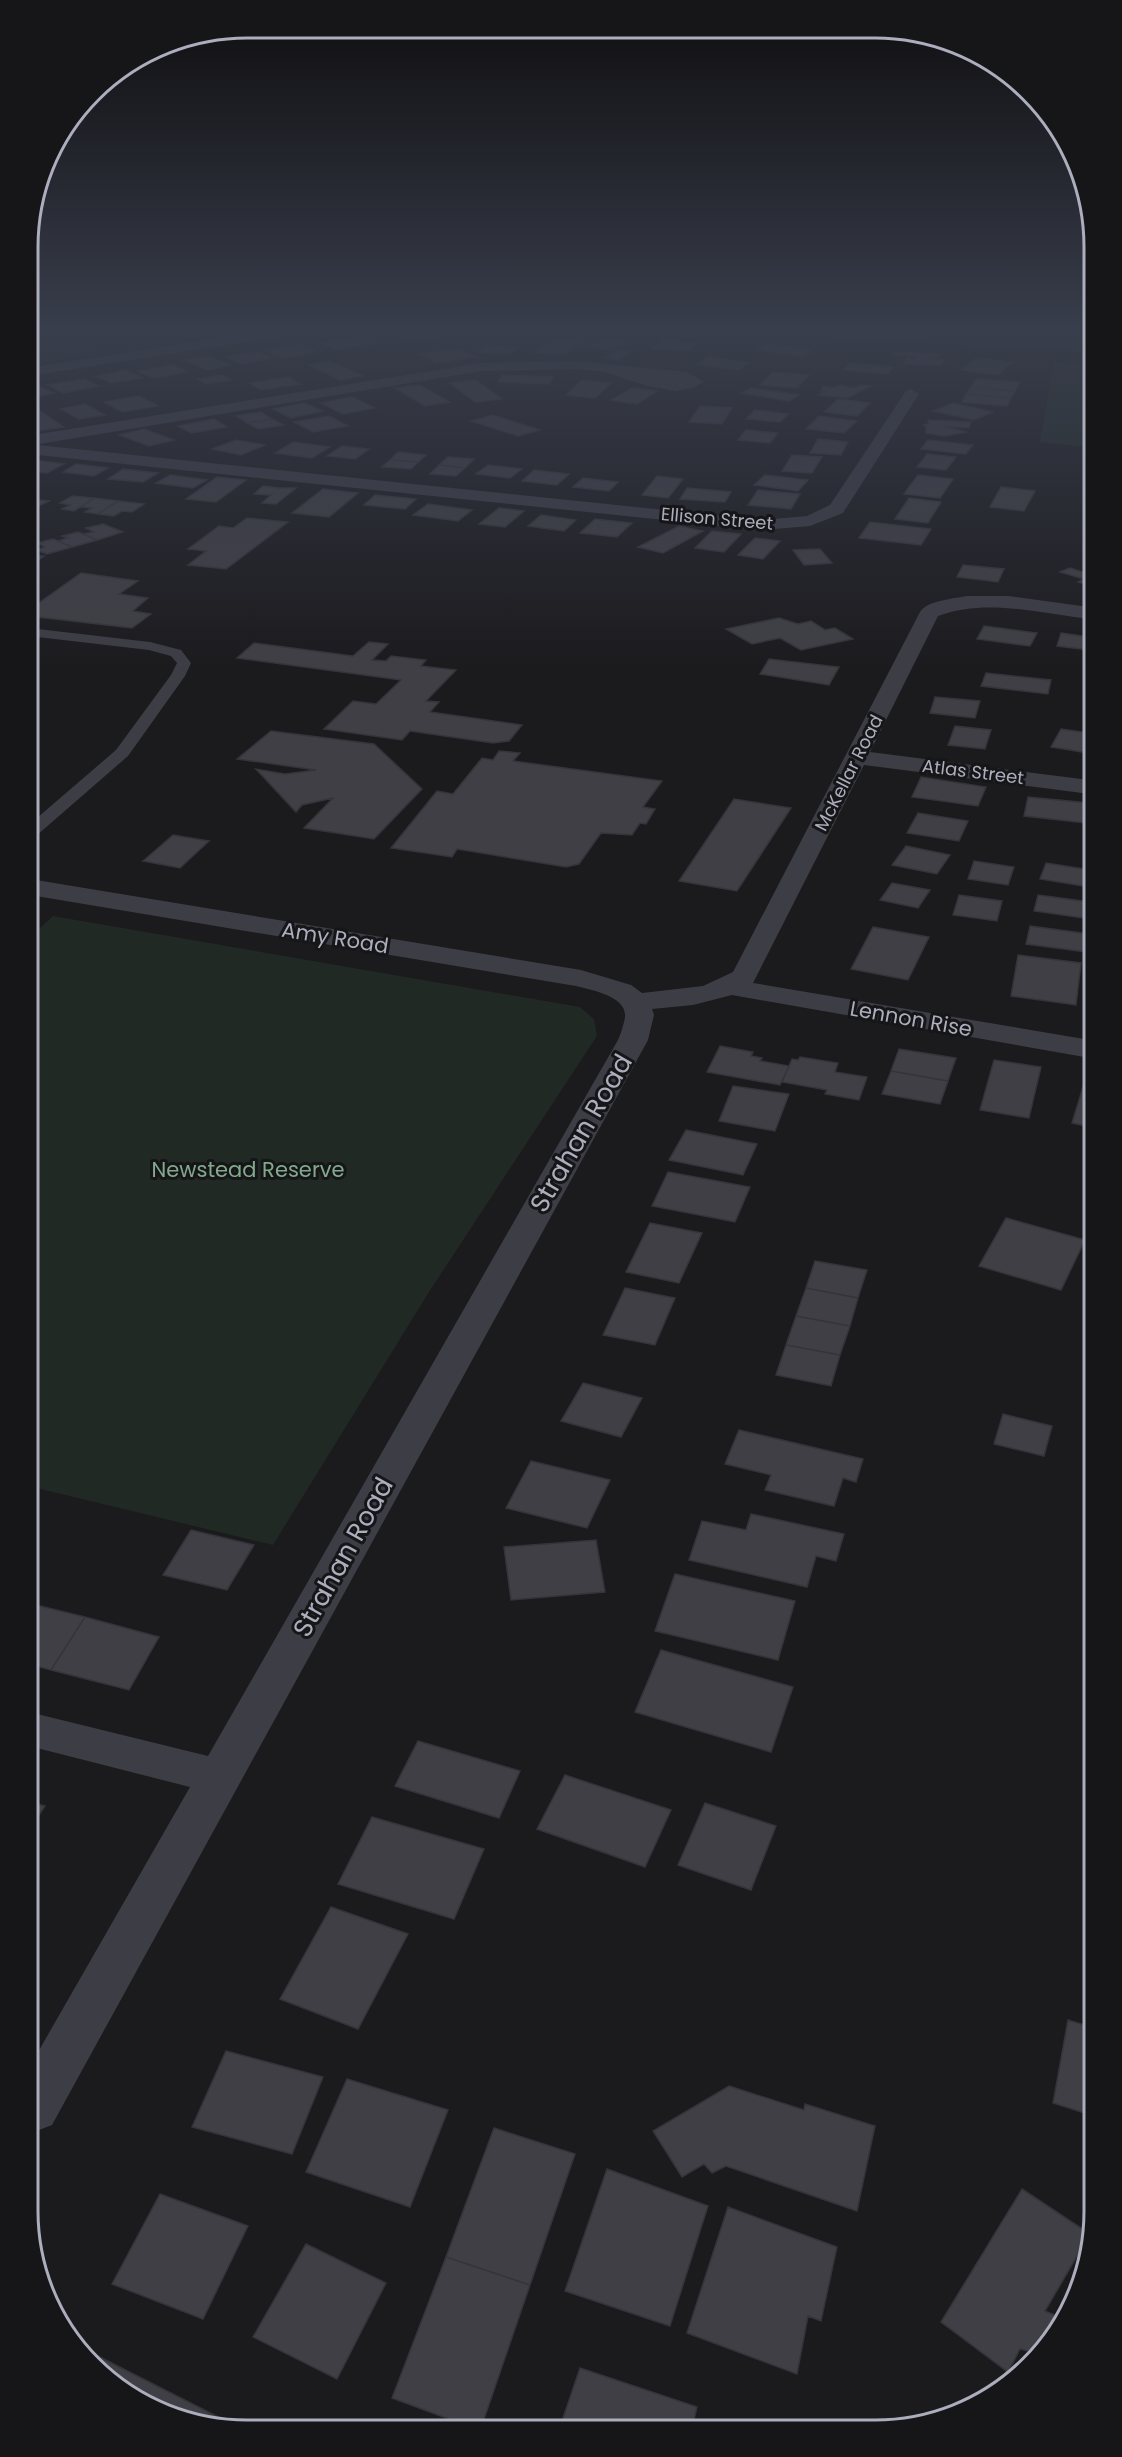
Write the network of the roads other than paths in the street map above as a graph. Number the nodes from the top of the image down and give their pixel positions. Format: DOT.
graph roads {
  1 [pos="880,444"];
  2 [pos="38,450"];
  3 [pos="1084,613"];
  4 [pos="38,633"];
  5 [pos="857,757"];
  6 [pos="1084,786"];
  7 [pos="38,825"];
  8 [pos="38,888"];
  9 [pos="732,986"];
  10 [pos="636,1002"];
  11 [pos="1084,1048"];
  12 [pos="38,1732"];
  13 [pos="220,1777"];
  14 [pos="38,2101"];
  1 -- 2 [label="street, Ellison Street"];
  3 -- 5 [label="street, McKellar Road"];
  4 -- 7 [label="lane"];
  5 -- 6 [label="street, Atlas Street"];
  5 -- 9 [label="street, McKellar Road"];
  8 -- 10 [label="street, Amy Road"];
  9 -- 10 [label="street"];
  9 -- 11 [label="street, Lennon Rise"];
  10 -- 13 [label="street, Strahan Road"];
  12 -- 13 [label="street"];
  13 -- 14 [label="street, Strahan Road"];
}
